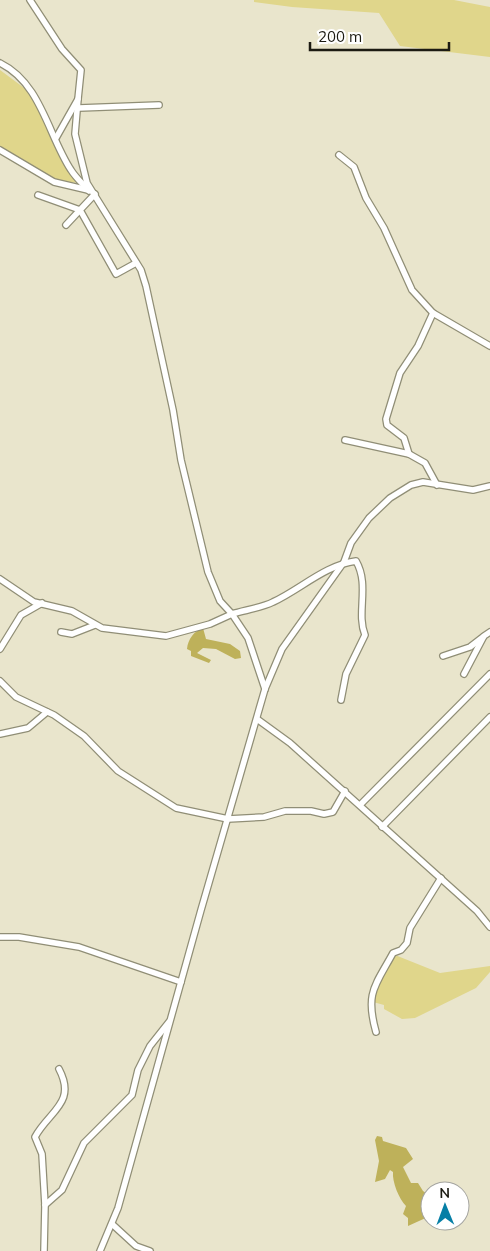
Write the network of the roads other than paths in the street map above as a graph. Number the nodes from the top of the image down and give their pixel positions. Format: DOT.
graph roads {
  1 [pos="30,0"];
  2 [pos="0,63"];
  3 [pos="78,99"];
  4 [pos="160,105"];
  5 [pos="79,108"];
  6 [pos="56,138"];
  7 [pos="0,150"];
  8 [pos="339,155"];
  9 [pos="89,190"];
  10 [pos="95,194"];
  11 [pos="38,195"];
  12 [pos="80,210"];
  13 [pos="66,225"];
  14 [pos="136,263"];
  15 [pos="433,313"];
  16 [pos="490,346"];
  17 [pos="345,440"];
  18 [pos="409,454"];
  19 [pos="437,485"];
  20 [pos="490,486"];
  21 [pos="344,562"];
  22 [pos="0,579"];
  23 [pos="42,603"];
  24 [pos="232,614"];
  25 [pos="95,625"];
  26 [pos="61,632"];
  27 [pos="487,634"];
  28 [pos="0,650"];
  29 [pos="442,656"];
  30 [pos="464,674"];
  31 [pos="490,674"];
  32 [pos="0,681"];
  33 [pos="265,689"];
  34 [pos="341,700"];
  35 [pos="47,712"];
  36 [pos="490,718"];
  37 [pos="256,720"];
  38 [pos="0,734"];
  39 [pos="345,791"];
  40 [pos="360,805"];
  41 [pos="228,819"];
  42 [pos="382,826"];
  43 [pos="441,878"];
  44 [pos="490,927"];
  45 [pos="0,937"];
  46 [pos="181,982"];
  47 [pos="170,1020"];
  48 [pos="376,1032"];
  49 [pos="59,1069"];
  50 [pos="46,1205"];
  51 [pos="112,1224"];
  52 [pos="44,1251"];
  53 [pos="100,1251"];
  54 [pos="150,1251"];
  1 -- 3 [label="street"];
  2 -- 6 [label="street"];
  3 -- 5 [label="street"];
  3 -- 6 [label="street"];
  4 -- 5 [label="street"];
  5 -- 10 [label="street"];
  6 -- 9 [label="street"];
  7 -- 9 [label="street"];
  8 -- 15 [label="street"];
  9 -- 10 [label="street"];
  10 -- 12 [label="street"];
  10 -- 14 [label="street"];
  11 -- 12 [label="street"];
  12 -- 13 [label="street"];
  12 -- 14 [label="street"];
  14 -- 24 [label="street"];
  15 -- 16 [label="street"];
  15 -- 18 [label="street"];
  17 -- 18 [label="street"];
  18 -- 19 [label="street"];
  19 -- 20 [label="street"];
  19 -- 21 [label="street"];
  21 -- 24 [label="street"];
  21 -- 33 [label="street"];
  21 -- 34 [label="street"];
  22 -- 23 [label="street"];
  23 -- 25 [label="street"];
  23 -- 28 [label="street"];
  24 -- 25 [label="street"];
  24 -- 33 [label="street"];
  25 -- 26 [label="street"];
  27 -- 29 [label="street"];
  27 -- 30 [label="street"];
  31 -- 40 [label="street"];
  32 -- 35 [label="street"];
  33 -- 37 [label="street"];
  35 -- 38 [label="street"];
  35 -- 41 [label="street"];
  36 -- 42 [label="street"];
  37 -- 39 [label="street"];
  37 -- 41 [label="street"];
  39 -- 40 [label="street"];
  39 -- 41 [label="street"];
  40 -- 42 [label="street"];
  41 -- 46 [label="street"];
  42 -- 43 [label="street"];
  43 -- 44 [label="street"];
  43 -- 48 [label="street"];
  45 -- 46 [label="street"];
  46 -- 47 [label="street"];
  47 -- 50 [label="street"];
  47 -- 51 [label="street"];
  49 -- 50 [label="street"];
  50 -- 52 [label="street"];
  51 -- 53 [label="street"];
  51 -- 54 [label="street"];
}
